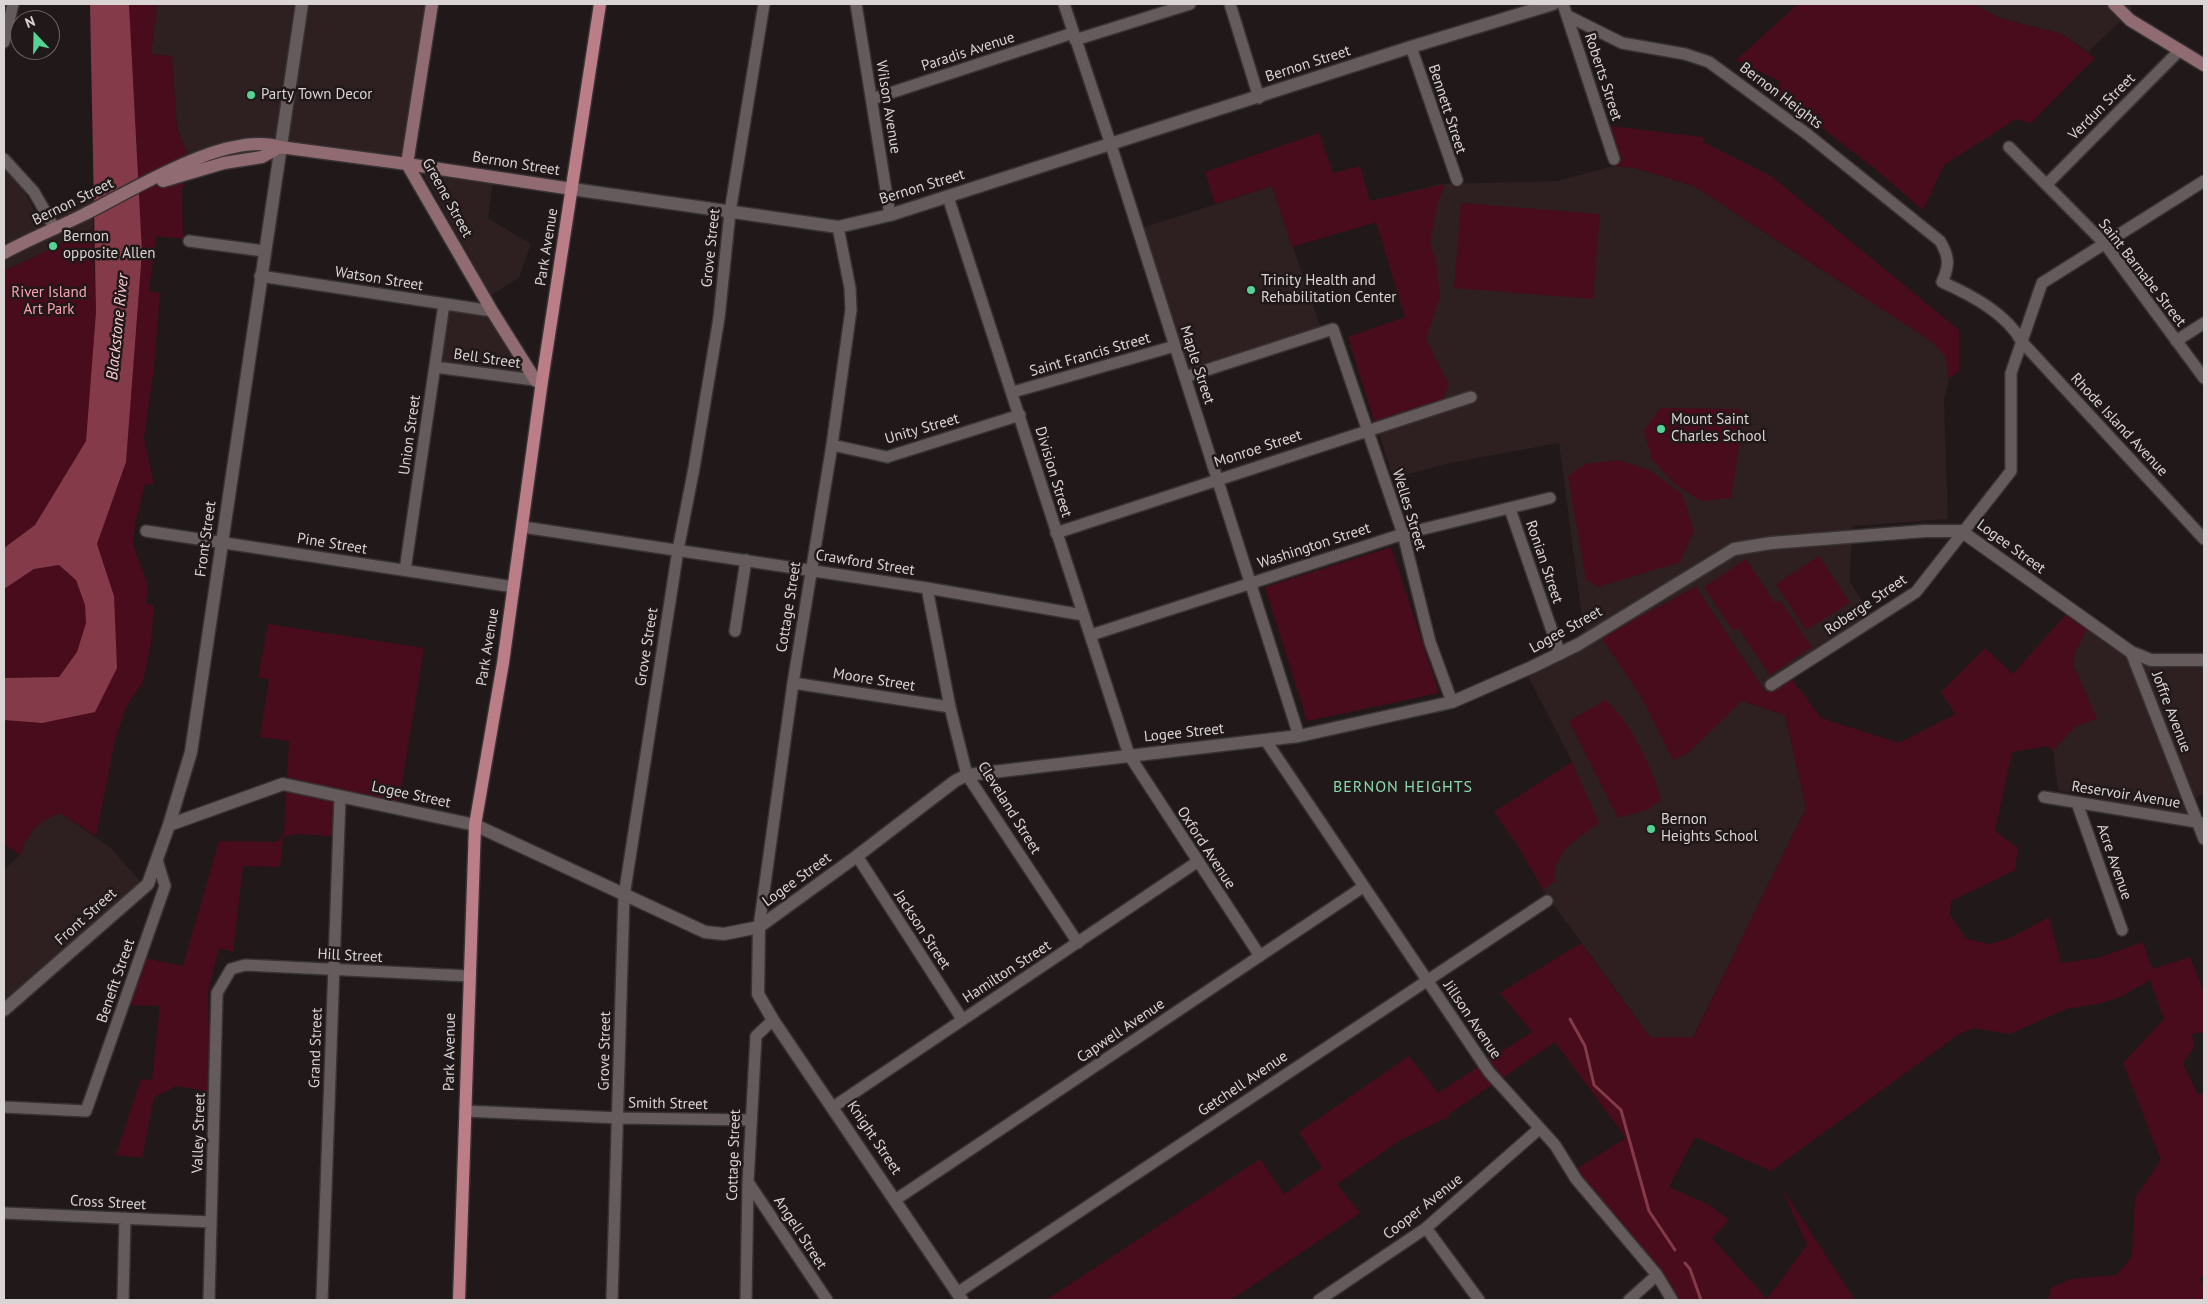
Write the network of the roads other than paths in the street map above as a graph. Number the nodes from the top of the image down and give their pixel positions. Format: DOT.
graph roads {
  1 [pos="13,4"];
  2 [pos="302,4"];
  3 [pos="432,4"];
  4 [pos="600,4"];
  5 [pos="764,4"];
  6 [pos="856,4"];
  7 [pos="1064,4"];
  8 [pos="1190,4"];
  9 [pos="1230,4"];
  10 [pos="1553,4"];
  11 [pos="1563,4"];
  12 [pos="2114,4"];
  13 [pos="1568,16"];
  14 [pos="1074,36"];
  15 [pos="4,42"];
  16 [pos="1411,47"];
  17 [pos="2179,51"];
  18 [pos="2204,65"];
  19 [pos="1259,98"];
  20 [pos="872,99"];
  21 [pos="1111,144"];
  22 [pos="280,147"];
  23 [pos="2009,147"];
  24 [pos="4,159"];
  25 [pos="1614,159"];
  26 [pos="407,164"];
  27 [pos="1457,180"];
  28 [pos="2204,181"];
  29 [pos="2047,184"];
  30 [pos="572,189"];
  31 [pos="948,196"];
  32 [pos="730,212"];
  33 [pos="890,215"];
  34 [pos="838,227"];
  35 [pos="55,229"];
  36 [pos="188,240"];
  37 [pos="24,244"];
  38 [pos="2105,244"];
  39 [pos="264,251"];
  40 [pos="4,253"];
  41 [pos="4,260"];
  42 [pos="260,276"];
  43 [pos="444,304"];
  44 [pos="492,311"];
  45 [pos="2204,323"];
  46 [pos="2015,329"];
  47 [pos="2176,341"];
  48 [pos="2022,342"];
  49 [pos="1175,346"];
  50 [pos="434,367"];
  51 [pos="1185,377"];
  52 [pos="2204,378"];
  53 [pos="539,381"];
  54 [pos="1013,392"];
  55 [pos="1471,397"];
  56 [pos="1020,415"];
  57 [pos="1367,429"];
  58 [pos="832,445"];
  59 [pos="1217,478"];
  60 [pos="1550,498"];
  61 [pos="1510,509"];
  62 [pos="523,527"];
  63 [pos="146,531"];
  64 [pos="1962,531"];
  65 [pos="1056,533"];
  66 [pos="1403,534"];
  67 [pos="2204,539"];
  68 [pos="222,543"];
  69 [pos="678,550"];
  70 [pos="746,560"];
  71 [pos="405,570"];
  72 [pos="812,570"];
  73 [pos="1251,582"];
  74 [pos="514,587"];
  75 [pos="927,588"];
  76 [pos="1083,615"];
  77 [pos="735,631"];
  78 [pos="1091,636"];
  79 [pos="2131,652"];
  80 [pos="1560,654"];
  81 [pos="2204,660"];
  82 [pos="793,683"];
  83 [pos="1771,685"];
  84 [pos="1452,702"];
  85 [pos="950,707"];
  86 [pos="1299,736"];
  87 [pos="1266,741"];
  88 [pos="1129,755"];
  89 [pos="967,775"];
  90 [pos="340,797"];
  91 [pos="2044,797"];
  92 [pos="2077,803"];
  93 [pos="2201,823"];
  94 [pos="170,825"];
  95 [pos="475,825"];
  96 [pos="2204,839"];
  97 [pos="857,856"];
  98 [pos="157,860"];
  99 [pos="1197,862"];
  100 [pos="1363,887"];
  101 [pos="624,896"];
  102 [pos="1547,901"];
  103 [pos="759,927"];
  104 [pos="2122,930"];
  105 [pos="1078,943"];
  106 [pos="1260,956"];
  107 [pos="231,970"];
  108 [pos="333,971"];
  109 [pos="468,976"];
  110 [pos="1426,980"];
  111 [pos="758,994"];
  112 [pos="4,1010"];
  113 [pos="962,1019"];
  114 [pos="773,1020"];
  115 [pos="4,1107"];
  116 [pos="833,1107"];
  117 [pos="465,1111"];
  118 [pos="618,1118"];
  119 [pos="751,1120"];
  120 [pos="1539,1130"];
  121 [pos="748,1182"];
  122 [pos="895,1200"];
  123 [pos="4,1213"];
  124 [pos="125,1218"];
  125 [pos="211,1222"];
  126 [pos="1426,1228"];
  127 [pos="1657,1275"];
  128 [pos="960,1297"];
  129 [pos="122,1300"];
  130 [pos="209,1300"];
  131 [pos="322,1300"];
  132 [pos="459,1300"];
  133 [pos="612,1300"];
  134 [pos="746,1300"];
  135 [pos="827,1300"];
  136 [pos="1319,1300"];
  137 [pos="1479,1300"];
  138 [pos="1629,1300"];
  139 [pos="1672,1300"];
  1 -- 15 [label="street"];
  2 -- 22 [label="street, Front Street"];
  3 -- 26 [label="main road, Greene Street"];
  4 -- 30 [label="main road, Park Avenue"];
  5 -- 32 [label="street, Grove Street"];
  6 -- 20 [label="street, Wilson Avenue"];
  7 -- 14 [label="street, Maple Street"];
  8 -- 14 [label="street, Paradis Avenue"];
  9 -- 19 [label="street"];
  10 -- 16 [label="street, Bernon Street"];
  11 -- 13 [label="street, Roberts Street"];
  12 -- 17 [label="main road"];
  13 -- 25 [label="street, Roberts Street"];
  13 -- 46 [label="street, Bernon Heights"];
  14 -- 20 [label="street, Paradis Avenue"];
  14 -- 21 [label="street, Maple Street"];
  16 -- 19 [label="street, Bernon Street"];
  16 -- 27 [label="street, Bennett Street"];
  17 -- 18 [label="main road"];
  17 -- 29 [label="street, Verdun Street"];
  19 -- 21 [label="street, Bernon Street"];
  20 -- 33 [label="street, Wilson Avenue"];
  21 -- 31 [label="street, Bernon Street"];
  21 -- 49 [label="street, Maple Street"];
  22 -- 26 [label="main road, Bernon Street"];
  22 -- 35 [label="main road, Bernon Street"];
  22 -- 39 [label="street, Front Street"];
  23 -- 29 [label="street, Saint Barnabe Street"];
  24 -- 35 [label="street"];
  26 -- 30 [label="main road, Bernon Street"];
  26 -- 44 [label="main road, Greene Street"];
  28 -- 38 [label="street, Roberge Street"];
  29 -- 38 [label="street, Saint Barnabe Street"];
  30 -- 32 [label="street, Bernon Street"];
  30 -- 53 [label="main road, Park Avenue"];
  31 -- 33 [label="street, Bernon Street"];
  31 -- 54 [label="street, Division Street"];
  32 -- 34 [label="street, Bernon Street"];
  32 -- 69 [label="street, Grove Street"];
  33 -- 34 [label="street, Bernon Street"];
  34 -- 58 [label="street, Cottage Street"];
  35 -- 37 [label="main road, Bernon Street"];
  36 -- 39 [label="street"];
  37 -- 40 [label="main road, Bernon Street"];
  37 -- 41 [label="main road, Bernon Street"];
  38 -- 47 [label="street, Saint Barnabe Street"];
  38 -- 48 [label="street, Roberge Street"];
  39 -- 42 [label="street, Front Street"];
  42 -- 43 [label="street, Watson Street"];
  42 -- 68 [label="street, Front Street"];
  43 -- 44 [label="street, Watson Street"];
  43 -- 50 [label="street, Union Street"];
  44 -- 53 [label="main road, Greene Street"];
  45 -- 47 [label="street"];
  46 -- 48 [label="street, Rhode Island Avenue"];
  47 -- 52 [label="street, Saint Barnabe Street"];
  48 -- 64 [label="street, Roberge Street"];
  48 -- 67 [label="street, Rhode Island Avenue"];
  49 -- 51 [label="street, Maple Street"];
  49 -- 54 [label="street, Saint Francis Street"];
  50 -- 53 [label="street, Bell Street"];
  50 -- 71 [label="street, Union Street"];
  51 -- 57 [label="street, Welles Street"];
  51 -- 59 [label="street, Maple Street"];
  53 -- 62 [label="main road, Park Avenue"];
  54 -- 56 [label="street, Division Street"];
  55 -- 57 [label="street, Monroe Street"];
  56 -- 58 [label="street, Unity Street"];
  56 -- 65 [label="street, Division Street"];
  57 -- 59 [label="street, Monroe Street"];
  57 -- 66 [label="street, Welles Street"];
  58 -- 72 [label="street, Cottage Street"];
  59 -- 65 [label="street, Monroe Street"];
  59 -- 73 [label="street, Maple Street"];
  60 -- 61 [label="street, Washington Street"];
  61 -- 66 [label="street, Washington Street"];
  61 -- 80 [label="street, Ronian Street"];
  62 -- 69 [label="street, Crawford Street"];
  62 -- 74 [label="main road, Park Avenue"];
  63 -- 68 [label="street, Pine Street"];
  64 -- 79 [label="street, Logee Street"];
  64 -- 80 [label="street, Logee Street"];
  64 -- 83 [label="street, Roberge Street"];
  65 -- 76 [label="street, Division Street"];
  66 -- 73 [label="street, Washington Street"];
  66 -- 84 [label="street, Welles Street"];
  68 -- 71 [label="street, Pine Street"];
  68 -- 94 [label="street, Front Street"];
  69 -- 70 [label="street, Crawford Street"];
  69 -- 101 [label="street, Grove Street"];
  70 -- 72 [label="street, Crawford Street"];
  70 -- 77 [label="street"];
  71 -- 74 [label="street, Pine Street"];
  72 -- 75 [label="street, Crawford Street"];
  72 -- 82 [label="street, Cottage Street"];
  73 -- 78 [label="street, Washington Street"];
  73 -- 86 [label="street, Maple Street"];
  74 -- 95 [label="main road, Park Avenue"];
  75 -- 76 [label="street, Crawford Street"];
  75 -- 85 [label="street, Cleveland Street"];
  76 -- 78 [label="street, Division Street"];
  78 -- 88 [label="street, Division Street"];
  79 -- 81 [label="street, Logee Street"];
  79 -- 93 [label="street, Joffre Avenue"];
  80 -- 84 [label="street, Logee Street"];
  82 -- 85 [label="street, Moore Street"];
  82 -- 103 [label="street, Cottage Street"];
  84 -- 86 [label="street, Logee Street"];
  85 -- 89 [label="street, Cleveland Street"];
  86 -- 87 [label="street, Logee Street"];
  87 -- 88 [label="street, Logee Street"];
  87 -- 100 [label="street, Jillson Avenue"];
  88 -- 89 [label="street, Logee Street"];
  88 -- 99 [label="street, Oxford Avenue"];
  89 -- 97 [label="street, Logee Street"];
  89 -- 105 [label="street, Cleveland Street"];
  90 -- 94 [label="street, Logee Street"];
  90 -- 95 [label="street, Logee Street"];
  90 -- 108 [label="street, Grand Street"];
  91 -- 92 [label="street, Reservoir Avenue"];
  92 -- 93 [label="street, Reservoir Avenue"];
  92 -- 104 [label="street, Acre Avenue"];
  93 -- 96 [label="street, Joffre Avenue"];
  94 -- 98 [label="street, Front Street"];
  95 -- 101 [label="street, Logee Street"];
  95 -- 109 [label="main road, Park Avenue"];
  97 -- 103 [label="street, Logee Street"];
  97 -- 113 [label="street, Jackson Street"];
  98 -- 112 [label="street, Front Street"];
  98 -- 115 [label="street, Benefit Street"];
  99 -- 105 [label="street, Hamilton Street"];
  99 -- 106 [label="street, Oxford Avenue"];
  100 -- 106 [label="street, Capwell Avenue"];
  100 -- 110 [label="street, Jillson Avenue"];
  101 -- 103 [label="street, Logee Street"];
  101 -- 118 [label="street, Grove Street"];
  102 -- 110 [label="street, Getchell Avenue"];
  103 -- 111 [label="street, Cottage Street"];
  105 -- 113 [label="street, Hamilton Street"];
  106 -- 122 [label="street, Capwell Avenue"];
  107 -- 108 [label="street, Hill Street"];
  107 -- 125 [label="street, Valley Street"];
  108 -- 109 [label="street, Hill Street"];
  108 -- 131 [label="street, Grand Street"];
  109 -- 117 [label="main road, Park Avenue"];
  110 -- 120 [label="street, Jillson Avenue"];
  110 -- 128 [label="street, Getchell Avenue"];
  111 -- 114 [label="street, Knight Street"];
  113 -- 116 [label="street, Hamilton Street"];
  114 -- 116 [label="street, Knight Street"];
  114 -- 119 [label="street, Cottage Street"];
  116 -- 122 [label="street, Knight Street"];
  117 -- 118 [label="street, Smith Street"];
  117 -- 132 [label="main road, Park Avenue"];
  118 -- 119 [label="street, Smith Street"];
  118 -- 133 [label="street, Grove Street"];
  119 -- 121 [label="street, Cottage Street"];
  120 -- 126 [label="street, Cooper Avenue"];
  120 -- 127 [label="street, Jillson Avenue"];
  121 -- 134 [label="street, Cottage Street"];
  121 -- 135 [label="street, Angell Street"];
  122 -- 128 [label="street, Knight Street"];
  123 -- 124 [label="street, Cross Street"];
  124 -- 125 [label="street, Cross Street"];
  124 -- 129 [label="street"];
  125 -- 130 [label="street, Valley Street"];
  126 -- 136 [label="street, Cooper Avenue"];
  126 -- 137 [label="street"];
  127 -- 138 [label="street"];
  127 -- 139 [label="street, Jillson Avenue"];
}
